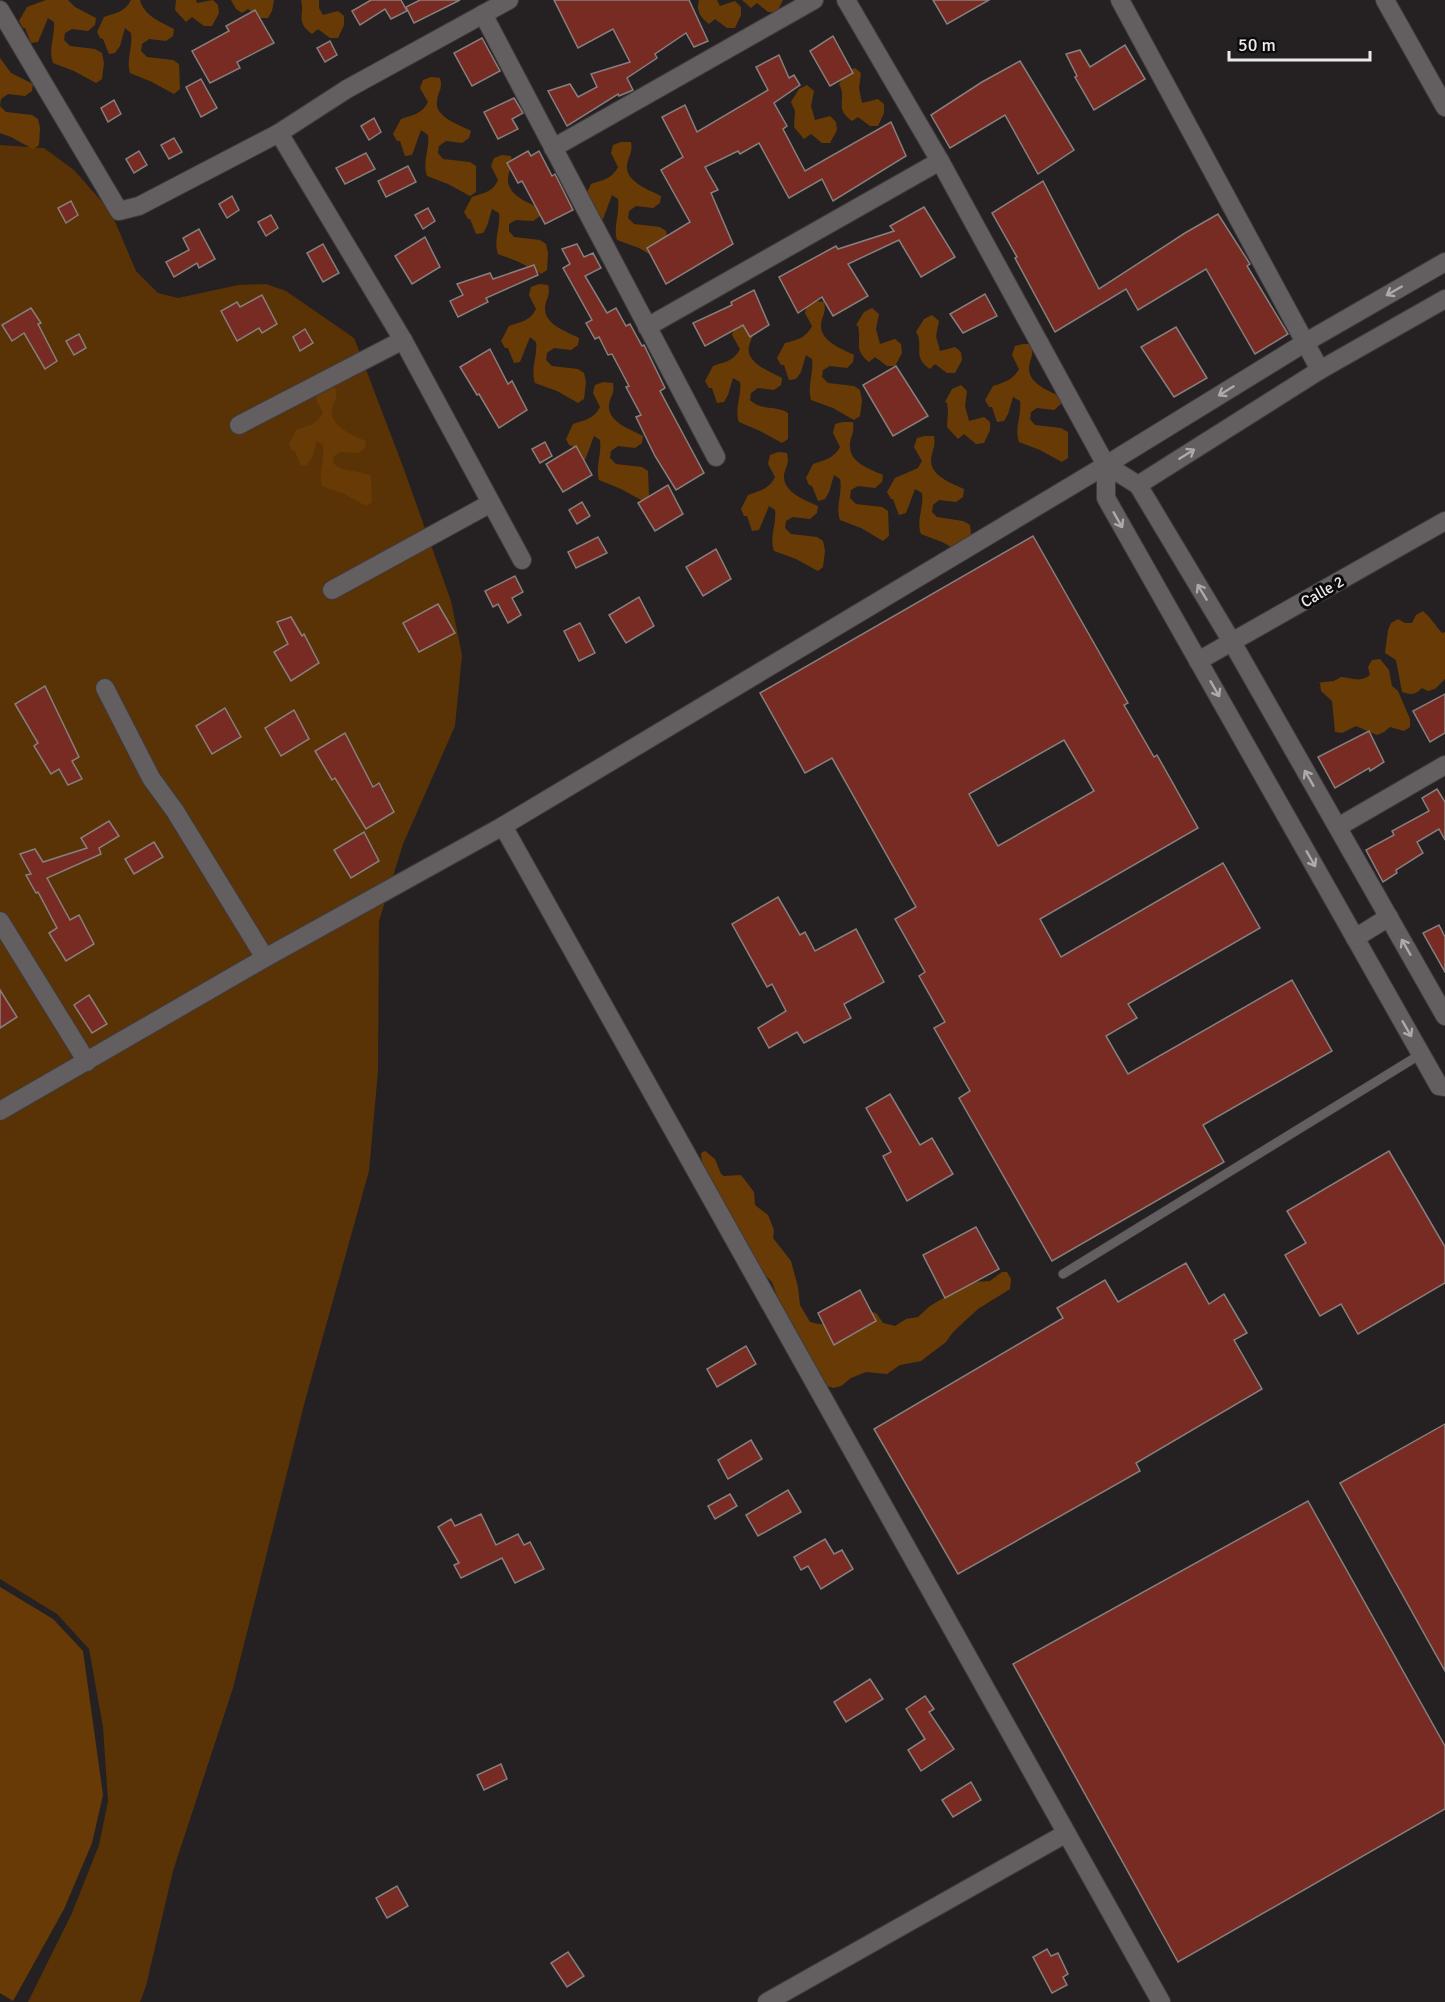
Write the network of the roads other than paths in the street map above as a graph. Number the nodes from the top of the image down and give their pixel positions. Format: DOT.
graph roads {
  1 [pos="509,0"];
  2 [pos="814,0"];
  3 [pos="846,0"];
  4 [pos="1120,0"];
  5 [pos="1385,0"];
  6 [pos="0,10"];
  7 [pos="483,14"];
  8 [pos="1445,107"];
  9 [pos="279,133"];
  10 [pos="553,148"];
  11 [pos="940,161"];
  12 [pos="1445,262"];
  13 [pos="1445,299"];
  14 [pos="647,327"];
  15 [pos="403,340"];
  16 [pos="1306,342"];
  17 [pos="1320,370"];
  18 [pos="239,425"];
  19 [pos="716,457"];
  20 [pos="1106,465"];
  21 [pos="1138,485"];
  22 [pos="492,503"];
  23 [pos="1445,521"];
  24 [pos="522,560"];
  25 [pos="332,590"];
  26 [pos="1232,642"];
  27 [pos="1198,661"];
  28 [pos="105,688"];
  29 [pos="1445,765"];
  30 [pos="503,826"];
  31 [pos="1338,827"];
  32 [pos="1389,917"];
  33 [pos="0,921"];
  34 [pos="1355,938"];
  35 [pos="265,958"];
  36 [pos="1443,1010"];
  37 [pos="1421,1054"];
  38 [pos="87,1062"];
  39 [pos="1443,1090"];
  40 [pos="0,1112"];
  41 [pos="1063,1274"];
  42 [pos="1065,1834"];
  43 [pos="767,2002"];
  44 [pos="1161,2002"];
  1 -- 7 [label="street"];
  2 -- 10 [label="street"];
  3 -- 11 [label="street"];
  4 -- 16 [label="street"];
  5 -- 8 [label="street"];
  6 -- 9 [label="street"];
  7 -- 9 [label="street"];
  7 -- 10 [label="street"];
  9 -- 15 [label="street"];
  10 -- 14 [label="street"];
  11 -- 14 [label="street"];
  11 -- 20 [label="street"];
  12 -- 16 [label="street, one-way"];
  13 -- 17 [label="street"];
  14 -- 19 [label="street"];
  15 -- 18 [label="street"];
  15 -- 22 [label="street"];
  16 -- 17 [label="street"];
  16 -- 20 [label="street, one-way"];
  21 -- 17 [label="street, one-way"];
  20 -- 21 [label="street"];
  20 -- 27 [label="street, one-way"];
  20 -- 30 [label="street"];
  26 -- 21 [label="street, one-way"];
  22 -- 24 [label="street"];
  22 -- 25 [label="street"];
  23 -- 26 [label="street, Calle 2"];
  26 -- 27 [label="street, Calle 2"];
  31 -- 26 [label="street, one-way"];
  27 -- 34 [label="street, one-way"];
  28 -- 35 [label="street"];
  29 -- 31 [label="street"];
  30 -- 35 [label="street"];
  30 -- 42 [label="street"];
  31 -- 32 [label="street"];
  32 -- 34 [label="street"];
  36 -- 32 [label="street, one-way"];
  33 -- 38 [label="street"];
  34 -- 37 [label="street, one-way"];
  35 -- 38 [label="street"];
  37 -- 39 [label="street"];
  37 -- 41 [label="lane"];
  38 -- 40 [label="street"];
  42 -- 43 [label="street"];
  42 -- 44 [label="street"];
}
